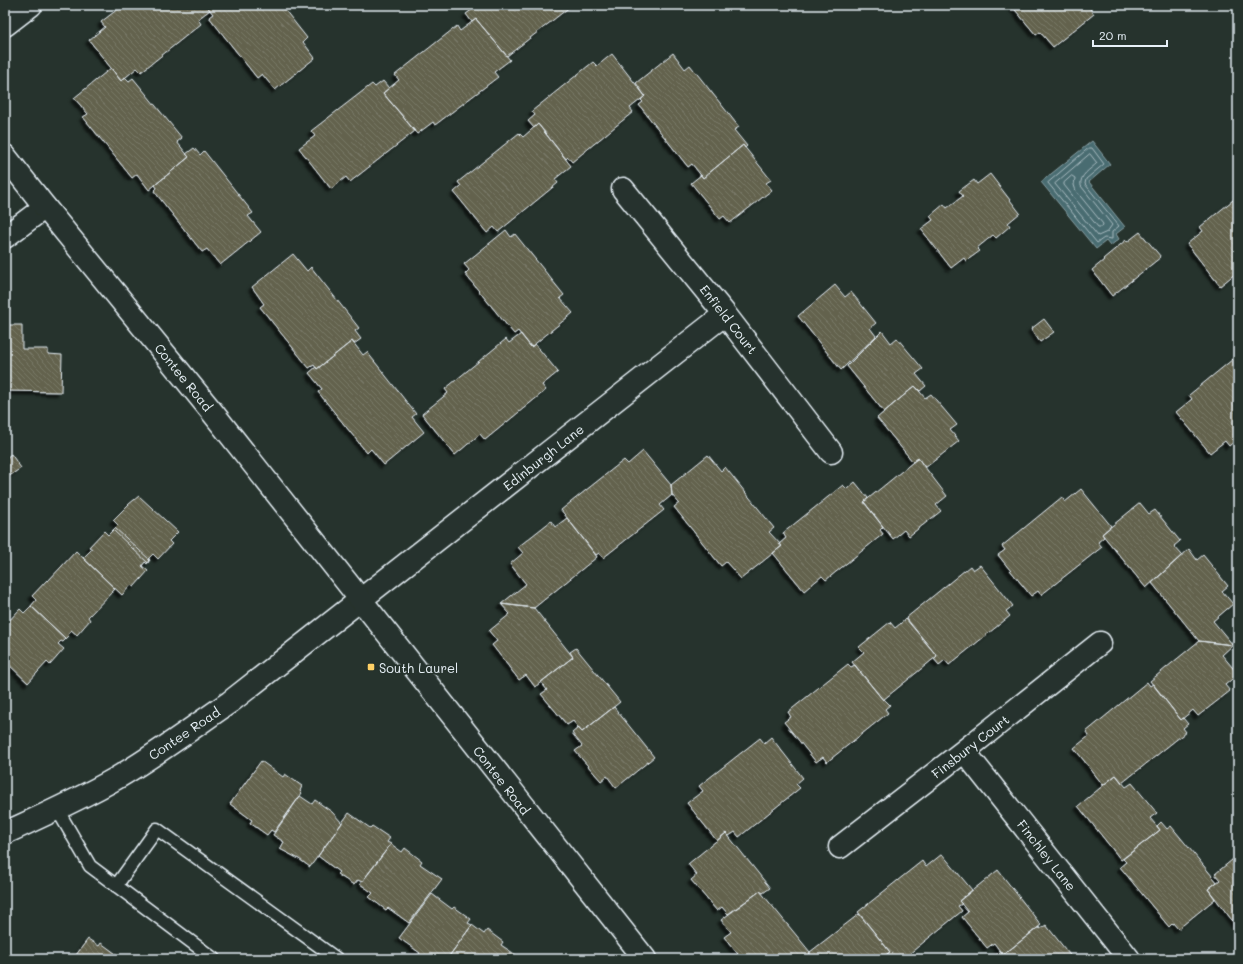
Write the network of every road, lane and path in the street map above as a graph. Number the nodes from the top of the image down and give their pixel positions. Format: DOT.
graph roads {
  1 [pos="31,5"];
  2 [pos="5,25"];
  3 [pos="5,156"];
  4 [pos="623,189"];
  5 [pos="45,207"];
  6 [pos="5,237"];
  7 [pos="725,314"];
  8 [pos="831,452"];
  9 [pos="360,600"];
  10 [pos="1100,643"];
  11 [pos="964,751"];
  12 [pos="57,809"];
  13 [pos="5,833"];
  14 [pos="840,847"];
  15 [pos="116,886"];
  16 [pos="214,959"];
  17 [pos="337,959"];
  18 [pos="645,959"];
  19 [pos="1129,959"];
  1 -- 2 [label="street"];
  3 -- 5 [label="street, Contee Road"];
  4 -- 7 [label="street, Enfield Court"];
  5 -- 6 [label="street"];
  5 -- 9 [label="street, Contee Road"];
  7 -- 8 [label="street, Enfield Court"];
  7 -- 9 [label="street, Edinburgh Lane"];
  9 -- 12 [label="street, Contee Road"];
  9 -- 18 [label="street, Contee Road"];
  10 -- 11 [label="street, Finsbury Court"];
  11 -- 14 [label="street, Finsbury Court"];
  11 -- 19 [label="street, Finchley Lane"];
  12 -- 13 [label="street, Contee Road"];
  12 -- 15 [label="lane"];
  15 -- 16 [label="lane"];
  15 -- 17 [label="lane"];
}
